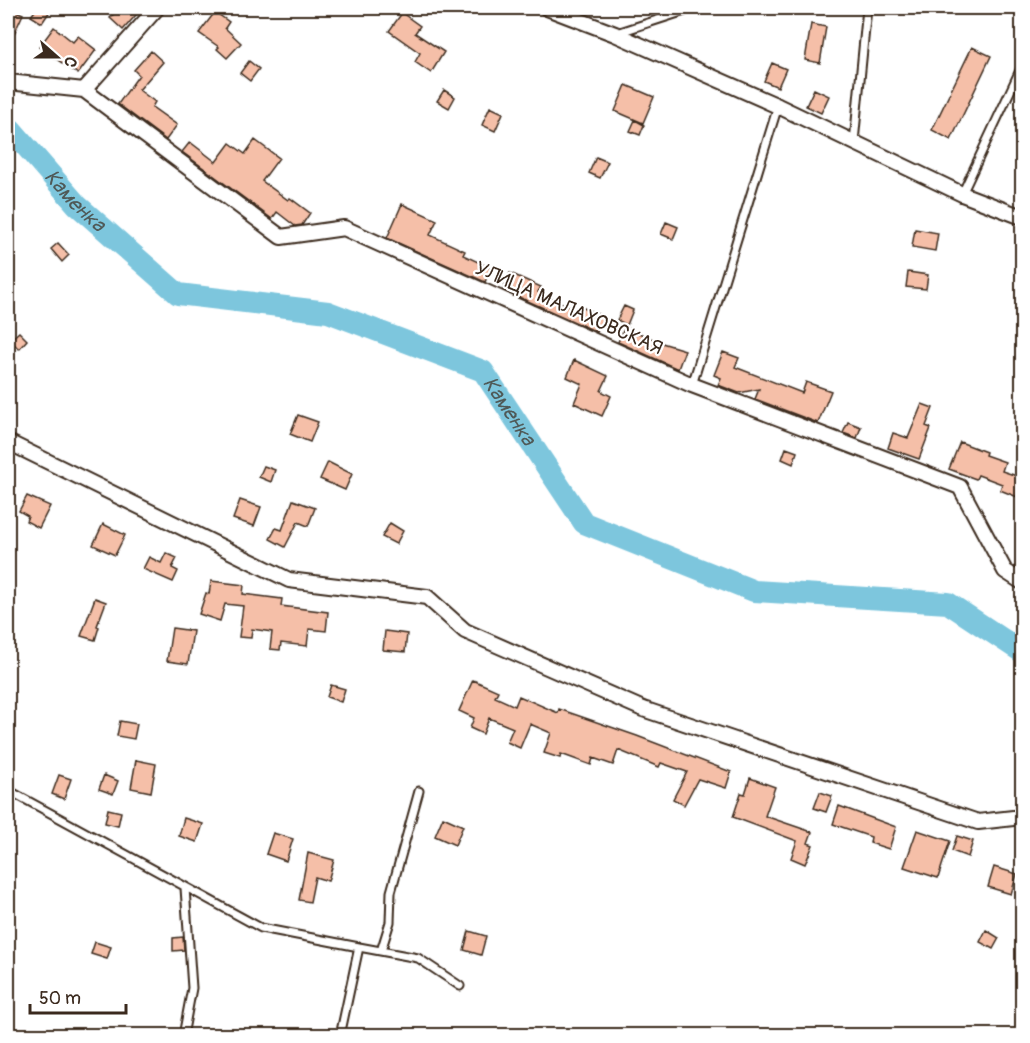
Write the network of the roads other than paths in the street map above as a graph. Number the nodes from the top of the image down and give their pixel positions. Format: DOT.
graph roads {
  1 [pos="157,8"];
  2 [pos="547,8"];
  3 [pos="694,8"];
  4 [pos="867,8"];
  5 [pos="615,33"];
  6 [pos="1023,66"];
  7 [pos="8,82"];
  8 [pos="84,90"];
  9 [pos="778,106"];
  10 [pos="854,142"];
  11 [pos="962,194"];
  12 [pos="1023,217"];
  13 [pos="692,384"];
  14 [pos="8,442"];
  15 [pos="1023,582"];
  16 [pos="8,790"];
  17 [pos="419,791"];
  18 [pos="1023,818"];
  19 [pos="185,888"];
  20 [pos="359,947"];
  21 [pos="381,951"];
  22 [pos="460,987"];
  23 [pos="183,1035"];
  24 [pos="340,1035"];
  1 -- 8 [label="street"];
  2 -- 5 [label="street"];
  3 -- 5 [label="lane"];
  4 -- 10 [label="lane"];
  5 -- 9 [label="street"];
  6 -- 11 [label="lane"];
  7 -- 8 [label="street"];
  8 -- 13 [label="street, УЛИЦА МАЛАХОВСКАЯ"];
  9 -- 10 [label="street"];
  9 -- 13 [label="lane"];
  10 -- 11 [label="street"];
  11 -- 12 [label="street"];
  13 -- 15 [label="street, УЛИЦА МАЛАХОВСКАЯ"];
  14 -- 18 [label="street"];
  16 -- 19 [label="lane"];
  17 -- 21 [label="lane"];
  19 -- 20 [label="lane"];
  19 -- 23 [label="lane"];
  20 -- 21 [label="lane"];
  20 -- 24 [label="lane"];
  21 -- 22 [label="lane"];
}
